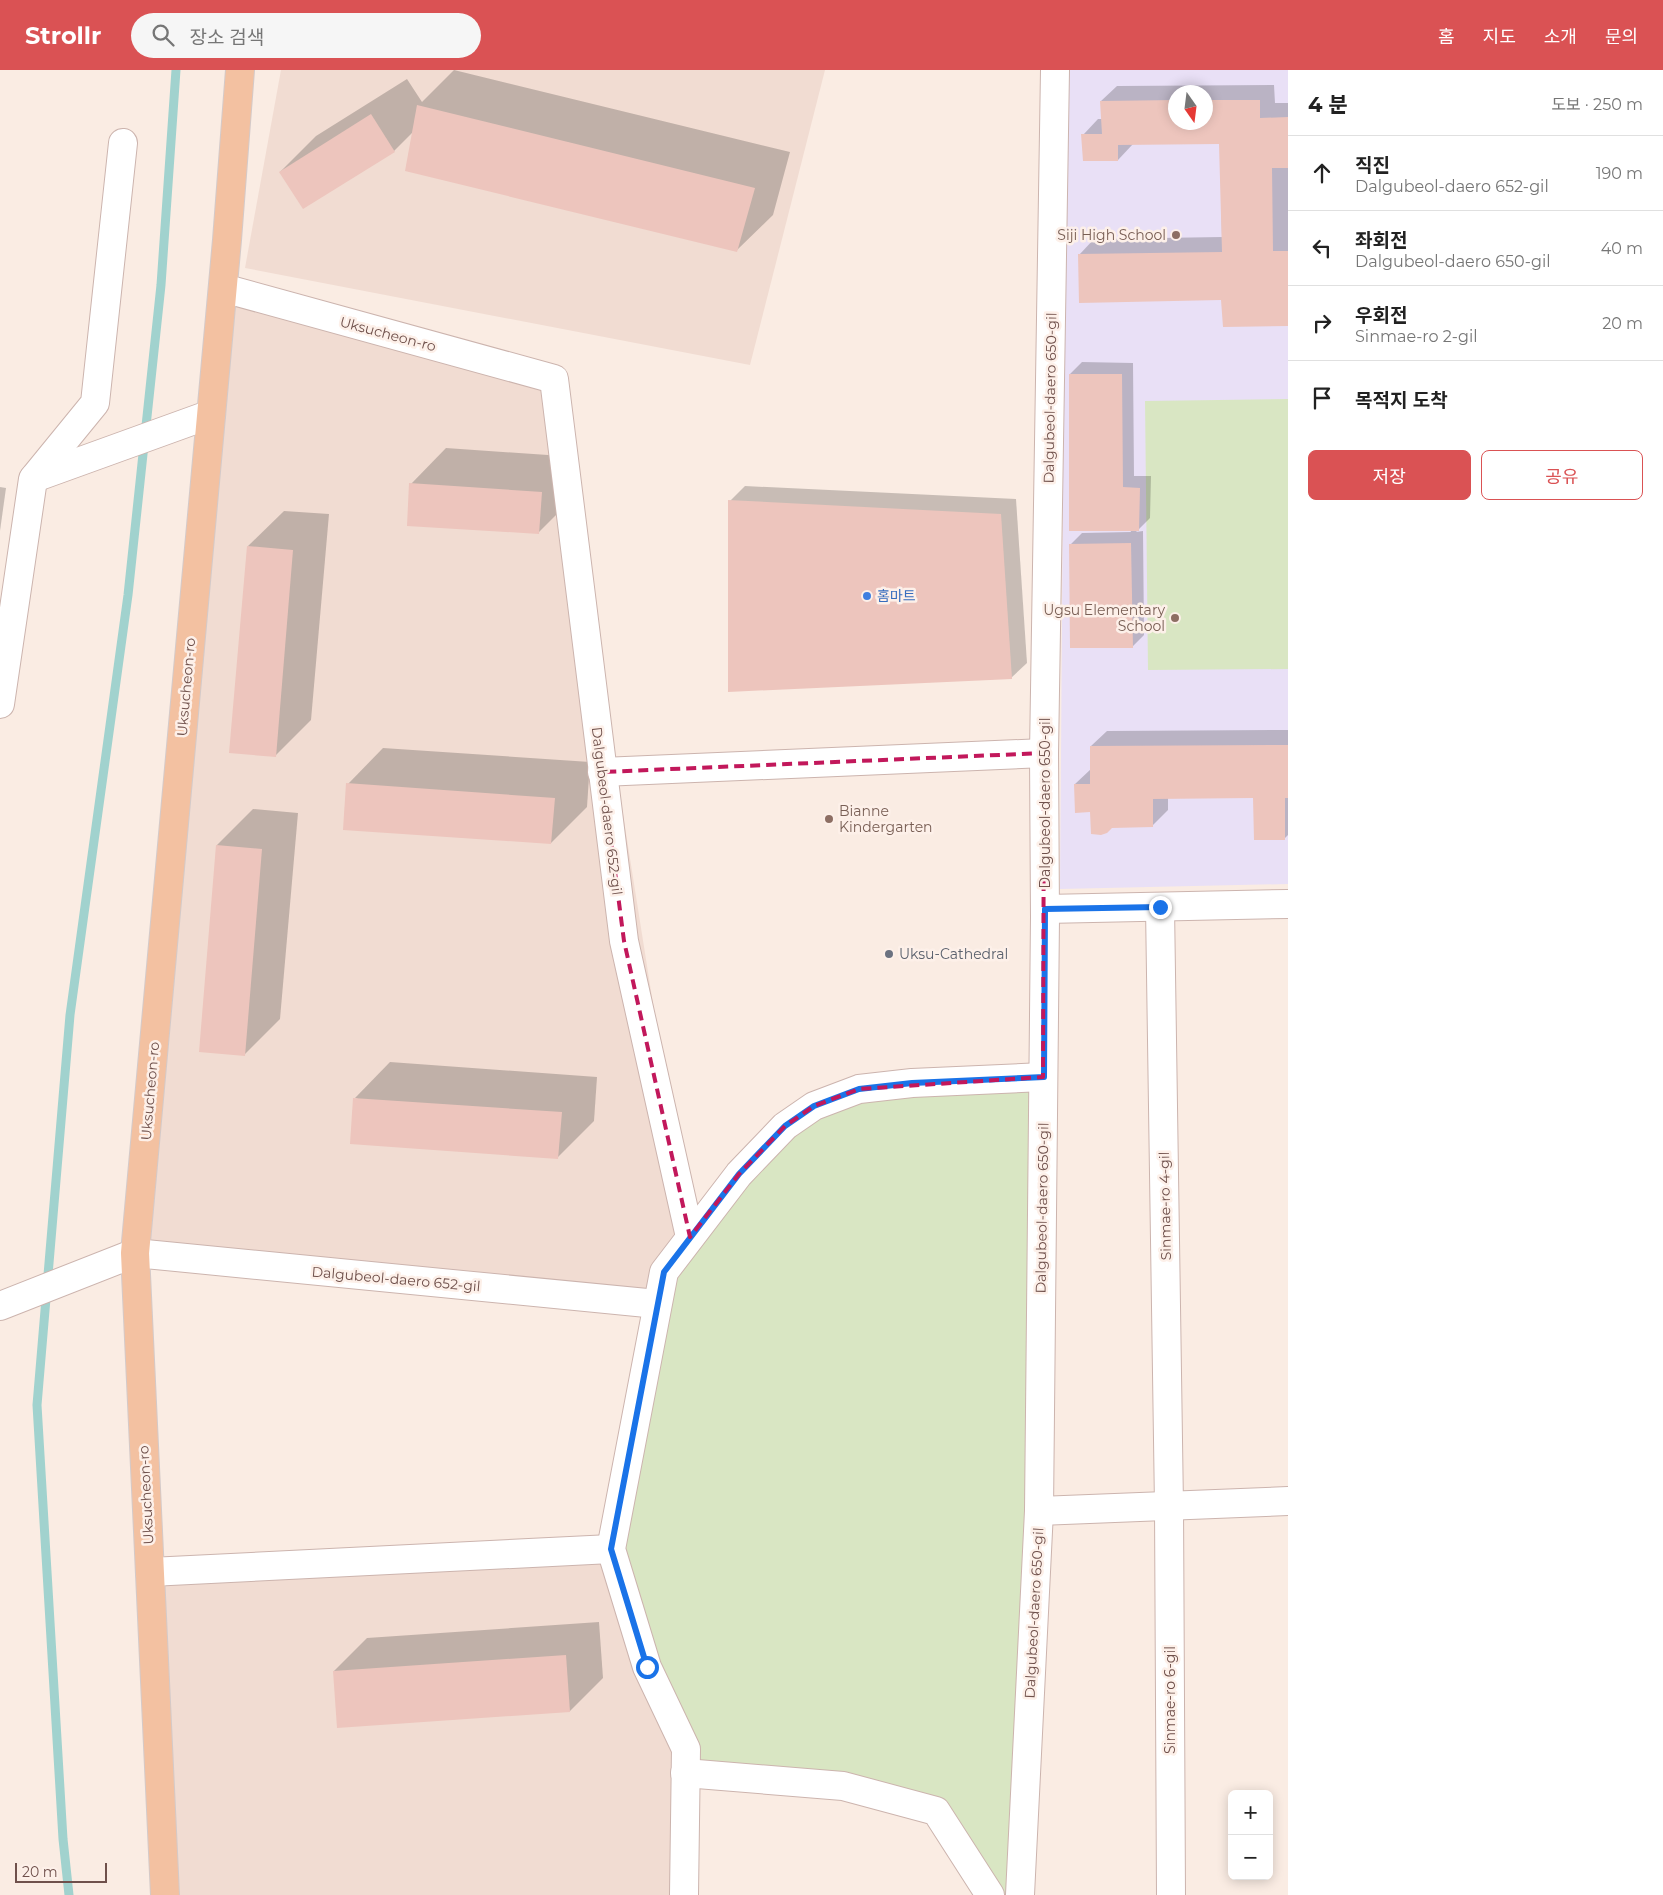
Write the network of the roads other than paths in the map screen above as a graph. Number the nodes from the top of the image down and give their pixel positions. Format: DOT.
graph roads {
  1 [pos="240,70"];
  2 [pos="1055,70"];
  3 [pos="123,143"];
  4 [pos="222,288"];
  5 [pos="554,379"];
  6 [pos="211,414"];
  7 [pos="33,478"];
  8 [pos="0,704"];
  9 [pos="1044,753"];
  10 [pos="602,772"];
  11 [pos="1288,904"];
  12 [pos="1160,907"];
  13 [pos="1045,909"];
  14 [pos="1044,1077"];
  15 [pos="690,1237"];
  16 [pos="135,1254"];
  17 [pos="657,1304"];
  18 [pos="0,1306"];
  19 [pos="1288,1501"];
  20 [pos="1169,1506"];
  21 [pos="1039,1511"];
  22 [pos="611,1549"];
  23 [pos="150,1572"];
  24 [pos="685,1773"];
  25 [pos="165,1895"];
  26 [pos="684,1895"];
  27 [pos="990,1895"];
  28 [pos="1020,1895"];
  29 [pos="1171,1895"];
  1 -- 4 [label="main road, Uksucheon-ro"];
  2 -- 9 [label="street, Dalgubeol-daero 650-gil"];
  3 -- 7 [label="street"];
  4 -- 5 [label="street, Uksucheon-ro"];
  4 -- 6 [label="main road, Uksucheon-ro"];
  5 -- 10 [label="street, Dalgubeol-daero 652-gil"];
  6 -- 7 [label="street"];
  6 -- 16 [label="main road, Uksucheon-ro"];
  7 -- 8 [label="street"];
  9 -- 10 [label="street"];
  9 -- 13 [label="street, Dalgubeol-daero 650-gil"];
  10 -- 15 [label="street, Dalgubeol-daero 652-gil"];
  11 -- 12 [label="street"];
  12 -- 13 [label="street"];
  12 -- 20 [label="street, Sinmae-ro 4-gil"];
  13 -- 14 [label="street, Dalgubeol-daero 650-gil"];
  14 -- 15 [label="street"];
  14 -- 21 [label="street, Dalgubeol-daero 650-gil"];
  15 -- 17 [label="street"];
  16 -- 17 [label="street, Dalgubeol-daero 652-gil"];
  16 -- 18 [label="street"];
  16 -- 23 [label="main road, Uksucheon-ro"];
  17 -- 22 [label="street"];
  19 -- 20 [label="street"];
  20 -- 21 [label="street"];
  20 -- 29 [label="street, Sinmae-ro 6-gil"];
  21 -- 28 [label="street, Dalgubeol-daero 650-gil"];
  22 -- 23 [label="street"];
  22 -- 24 [label="street"];
  23 -- 25 [label="main road, Uksucheon-ro"];
  24 -- 26 [label="street"];
  24 -- 27 [label="street"];
}
